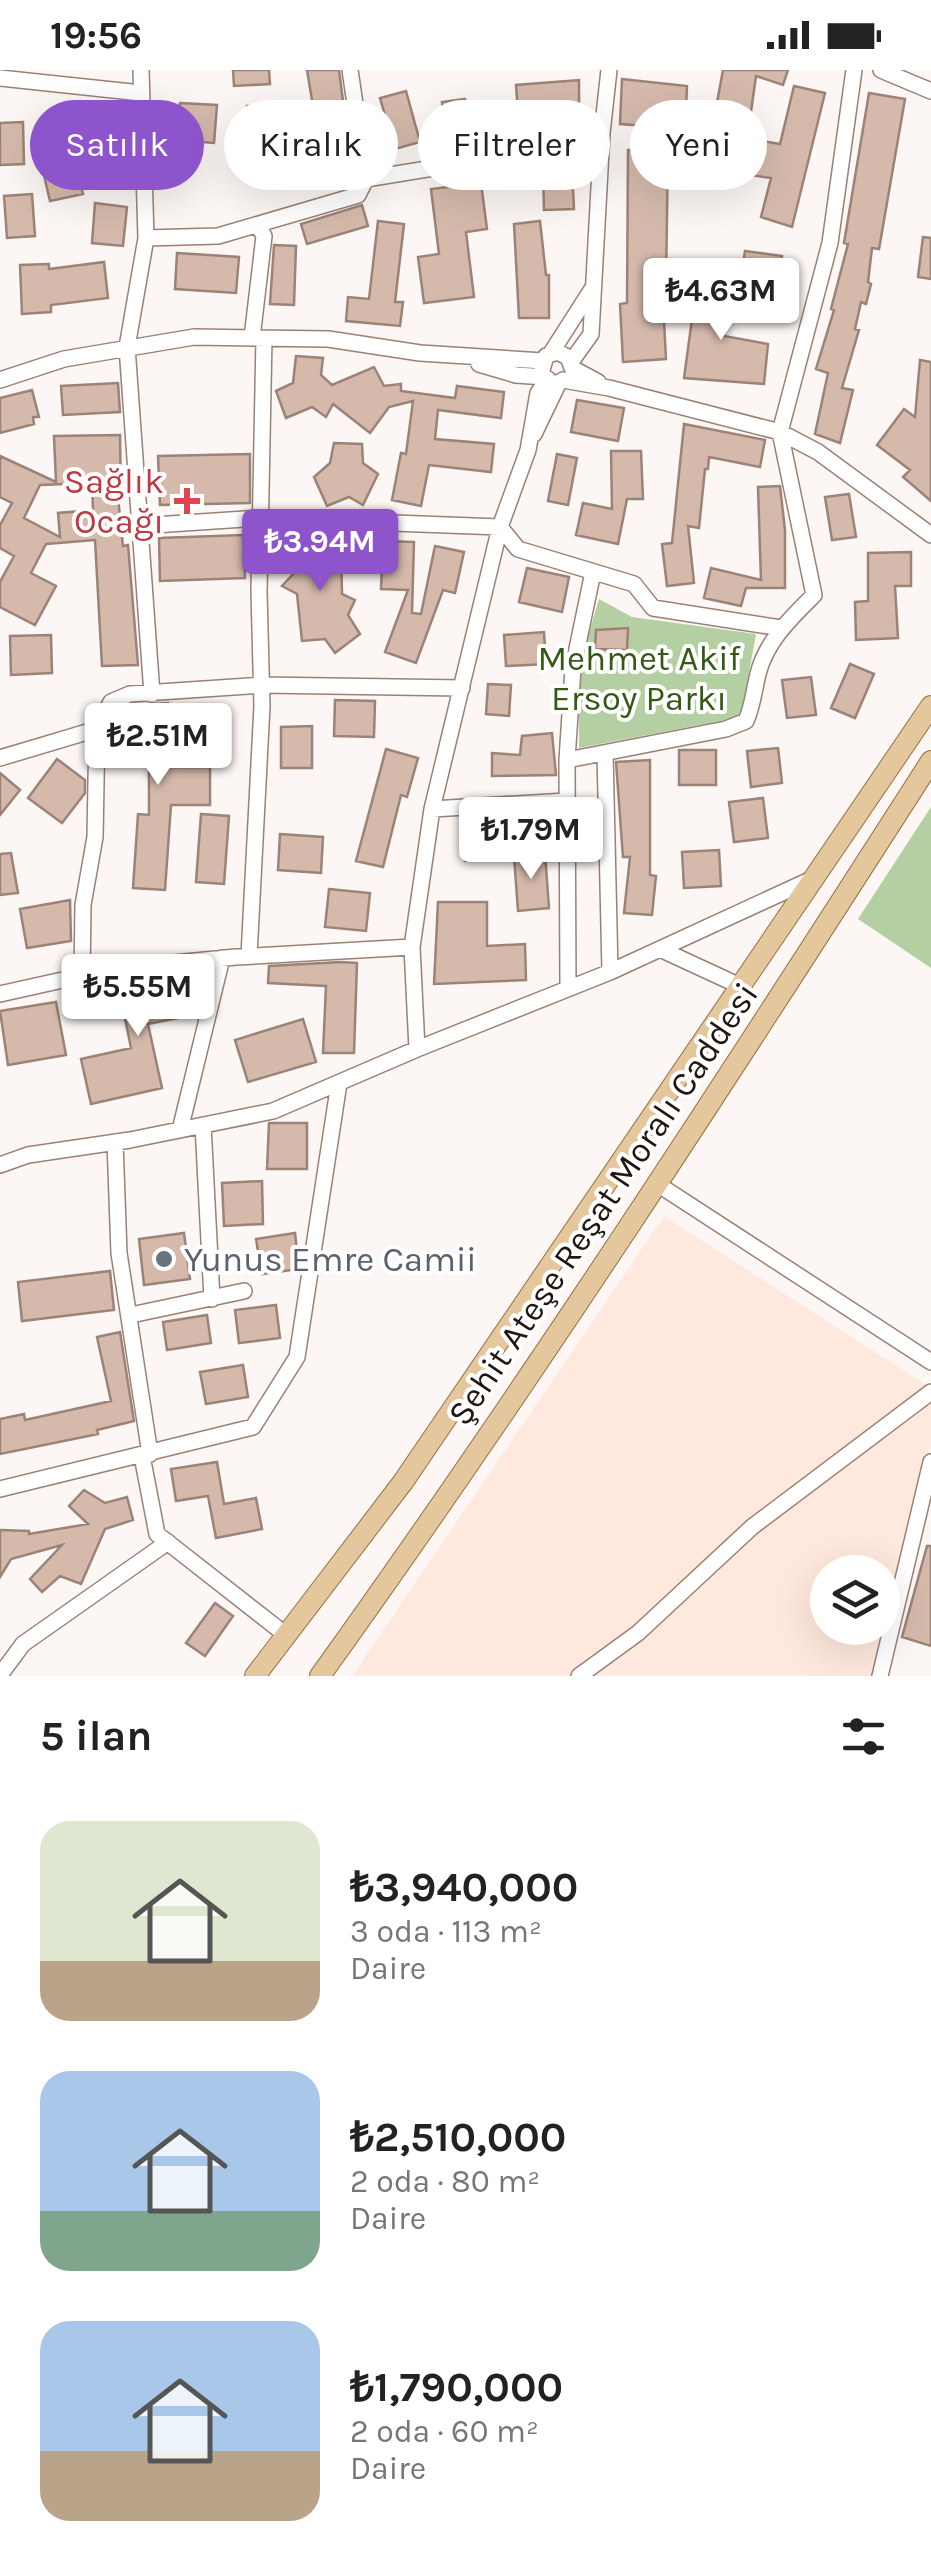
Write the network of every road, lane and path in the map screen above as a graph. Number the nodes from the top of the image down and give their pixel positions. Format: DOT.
graph roads {
  1 [pos="141,70"];
  2 [pos="350,70"];
  3 [pos="609,70"];
  4 [pos="854,70"];
  5 [pos="881,70"];
  6 [pos="0,78"];
  7 [pos="931,92"];
  8 [pos="141,93"];
  9 [pos="354,100"];
  10 [pos="606,100"];
  11 [pos="360,190"];
  12 [pos="599,190"];
  13 [pos="258,225"];
  14 [pos="146,238"];
  15 [pos="594,286"];
  16 [pos="258,338"];
  17 [pos="127,348"];
  18 [pos="557,370"];
  19 [pos="0,380"];
  20 [pos="780,432"];
  21 [pos="261,518"];
  22 [pos="139,526"];
  23 [pos="500,527"];
  24 [pos="931,535"];
  25 [pos="593,572"];
  26 [pos="781,628"];
  27 [pos="262,686"];
  28 [pos="462,688"];
  29 [pos="152,694"];
  30 [pos="931,706"];
  31 [pos="98,729"];
  32 [pos="605,753"];
  33 [pos="0,758"];
  34 [pos="567,760"];
  35 [pos="931,761"];
  36 [pos="567,801"];
  37 [pos="432,810"];
  38 [pos="812,880"];
  39 [pos="412,947"];
  40 [pos="660,949"];
  41 [pos="249,956"];
  42 [pos="222,958"];
  43 [pos="610,972"];
  44 [pos="82,976"];
  45 [pos="740,986"];
  46 [pos="568,989"];
  47 [pos="0,994"];
  48 [pos="417,1049"];
  49 [pos="339,1083"];
  50 [pos="203,1125"];
  51 [pos="180,1130"];
  52 [pos="115,1142"];
  53 [pos="0,1165"];
  54 [pos="659,1185"];
  55 [pos="244,1291"];
  56 [pos="212,1299"];
  57 [pos="130,1315"];
  58 [pos="931,1362"];
  59 [pos="931,1392"];
  60 [pos="146,1455"];
  61 [pos="931,1462"];
  62 [pos="0,1489"];
  63 [pos="168,1542"];
  64 [pos="286,1636"];
  65 [pos="24,1644"];
  66 [pos="0,1651"];
  67 [pos="0,1675"];
  68 [pos="255,1676"];
  69 [pos="320,1676"];
  70 [pos="579,1676"];
  71 [pos="880,1676"];
  1 -- 8 [label="street"];
  2 -- 9 [label="street"];
  3 -- 10 [label="street"];
  4 -- 20 [label="street"];
  5 -- 7 [label="street"];
  6 -- 8 [label="street"];
  8 -- 14 [label="street"];
  11 -- 13 [label="street"];
  12 -- 15 [label="street"];
  13 -- 14 [label="street"];
  13 -- 16 [label="street"];
  14 -- 17 [label="street"];
  15 -- 18 [label="street"];
  15 -- 18 [label="street"];
  16 -- 17 [label="street"];
  16 -- 18 [label="street"];
  16 -- 21 [label="street"];
  17 -- 19 [label="street"];
  17 -- 22 [label="street"];
  18 -- 20 [label="street"];
  18 -- 23 [label="street"];
  20 -- 24 [label="street"];
  20 -- 26 [label="street"];
  21 -- 22 [label="street"];
  21 -- 23 [label="street"];
  21 -- 27 [label="street"];
  22 -- 29 [label="street"];
  23 -- 25 [label="street"];
  23 -- 28 [label="street"];
  25 -- 26 [label="street"];
  25 -- 34 [label="street"];
  26 -- 32 [label="street"];
  27 -- 28 [label="street"];
  27 -- 29 [label="street"];
  27 -- 41 [label="street"];
  28 -- 37 [label="street"];
  29 -- 31 [label="street"];
  30 -- 38 [label="main road"];
  31 -- 33 [label="street"];
  31 -- 44 [label="street"];
  32 -- 34 [label="street"];
  32 -- 43 [label="street"];
  34 -- 36 [label="street"];
  35 -- 54 [label="main road, Şehit Ateşe Reşat Moralı Caddesi"];
  36 -- 37 [label="street"];
  36 -- 46 [label="street"];
  37 -- 39 [label="street"];
  38 -- 40 [label="street"];
  38 -- 45 [label="main road"];
  39 -- 41 [label="street"];
  39 -- 48 [label="street"];
  40 -- 43 [label="street"];
  40 -- 45 [label="street"];
  41 -- 42 [label="street"];
  42 -- 44 [label="street"];
  42 -- 51 [label="street"];
  43 -- 46 [label="street"];
  44 -- 47 [label="street"];
  45 -- 64 [label="main road"];
  46 -- 48 [label="street"];
  48 -- 49 [label="street"];
  49 -- 50 [label="street"];
  49 -- 60 [label="street"];
  50 -- 51 [label="street"];
  50 -- 56 [label="street"];
  51 -- 52 [label="street"];
  52 -- 53 [label="street"];
  52 -- 57 [label="street"];
  54 -- 58 [label="street"];
  54 -- 69 [label="main road, Şehit Ateşe Reşat Moralı Caddesi"];
  55 -- 56 [label="street"];
  56 -- 57 [label="street"];
  57 -- 60 [label="street"];
  59 -- 70 [label="street"];
  60 -- 62 [label="street"];
  60 -- 63 [label="street"];
  61 -- 71 [label="street"];
  63 -- 64 [label="street"];
  63 -- 65 [label="street"];
  64 -- 68 [label="main road"];
  65 -- 66 [label="street"];
  65 -- 67 [label="street"];
}
